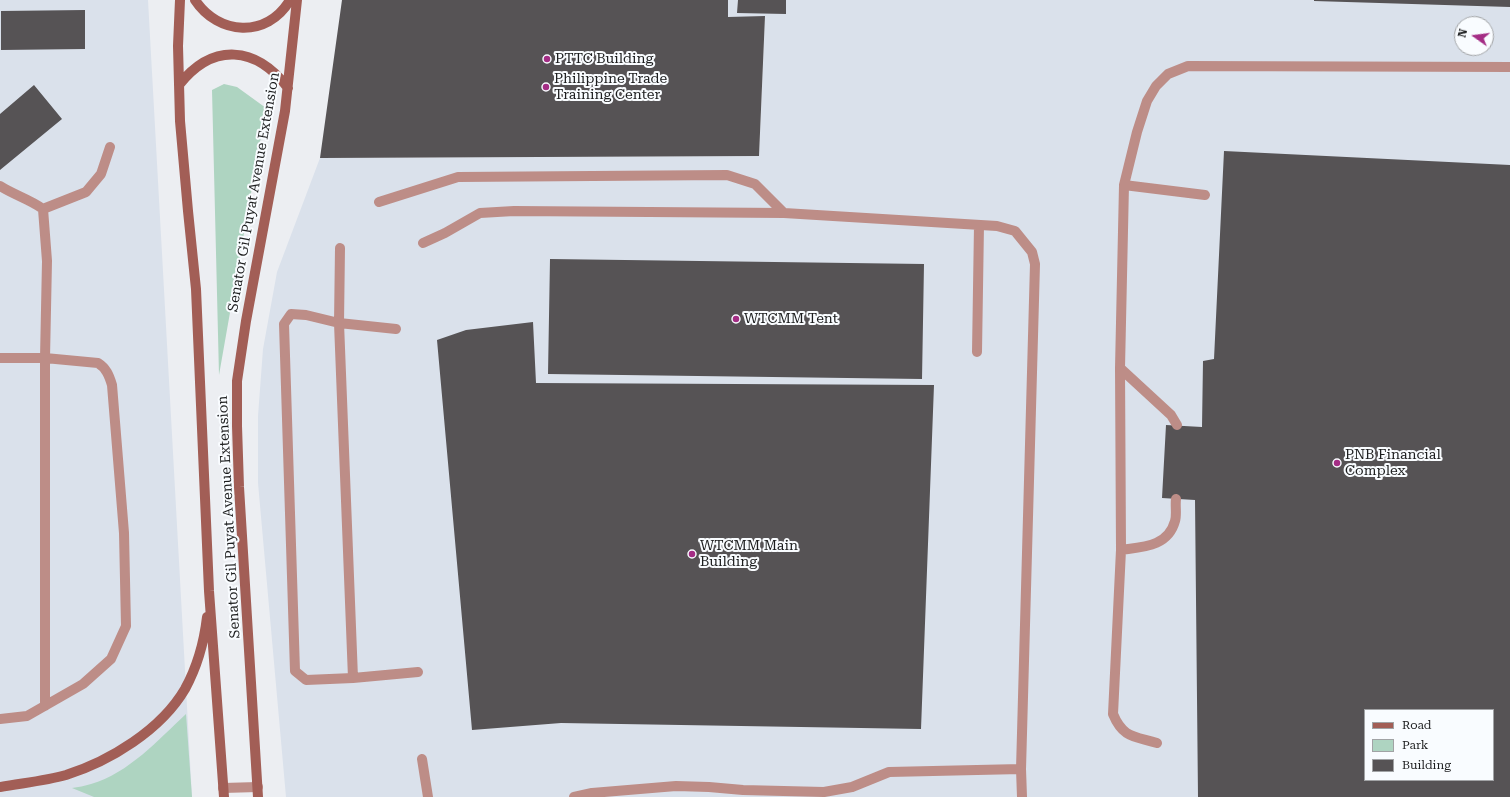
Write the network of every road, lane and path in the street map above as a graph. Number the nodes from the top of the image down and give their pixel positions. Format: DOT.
graph roads {
  1 [pos="180,0"];
  2 [pos="195,0"];
  3 [pos="290,0"];
  4 [pos="297,0"];
  5 [pos="1510,67"];
  6 [pos="179,85"];
  7 [pos="288,88"];
  8 [pos="110,147"];
  9 [pos="1124,185"];
  10 [pos="0,186"];
  11 [pos="1205,195"];
  12 [pos="380,202"];
  13 [pos="43,209"];
  14 [pos="784,213"];
  15 [pos="979,225"];
  16 [pos="423,243"];
  17 [pos="340,248"];
  18 [pos="339,322"];
  19 [pos="396,329"];
  20 [pos="977,352"];
  21 [pos="0,358"];
  22 [pos="45,358"];
  23 [pos="1120,368"];
  24 [pos="1177,425"];
  25 [pos="1176,499"];
  26 [pos="1121,550"];
  27 [pos="209,591"];
  28 [pos="418,672"];
  29 [pos="353,678"];
  30 [pos="45,706"];
  31 [pos="0,719"];
  32 [pos="1157,743"];
  33 [pos="422,759"];
  34 [pos="1021,769"];
  35 [pos="852,786"];
  36 [pos="0,787"];
  37 [pos="223,792"];
  38 [pos="258,792"];
  39 [pos="428,797"];
  40 [pos="574,797"];
  41 [pos="853,797"];
  42 [pos="1022,797"];
  1 -- 6 [label="main road, Senator Gil Puyat Avenue Extension"];
  2 -- 3 [label="main road"];
  4 -- 7 [label="main road, Senator Gil Puyat Avenue Extension"];
  5 -- 9 [label="lane"];
  6 -- 7 [label="main road"];
  6 -- 27 [label="main road, Senator Gil Puyat Avenue Extension"];
  7 -- 38 [label="main road, Senator Gil Puyat Avenue Extension"];
  8 -- 13 [label="lane"];
  9 -- 11 [label="lane"];
  9 -- 23 [label="lane"];
  10 -- 13 [label="lane"];
  12 -- 14 [label="lane"];
  13 -- 22 [label="lane"];
  14 -- 15 [label="lane"];
  14 -- 16 [label="lane"];
  15 -- 20 [label="lane"];
  15 -- 34 [label="lane"];
  17 -- 18 [label="lane"];
  18 -- 19 [label="lane"];
  18 -- 29 [label="lane"];
  18 -- 29 [label="lane"];
  21 -- 22 [label="lane"];
  22 -- 30 [label="lane"];
  22 -- 30 [label="lane"];
  23 -- 24 [label="lane"];
  23 -- 26 [label="lane"];
  25 -- 26 [label="lane"];
  26 -- 32 [label="lane"];
  27 -- 36 [label="main road"];
  27 -- 37 [label="main road, Senator Gil Puyat Avenue Extension"];
  28 -- 29 [label="lane"];
  30 -- 31 [label="lane"];
  33 -- 39 [label="lane"];
  34 -- 35 [label="lane"];
  34 -- 42 [label="lane"];
  35 -- 40 [label="lane"];
  35 -- 41 [label="lane"];
  37 -- 38 [label="lane"];
}
